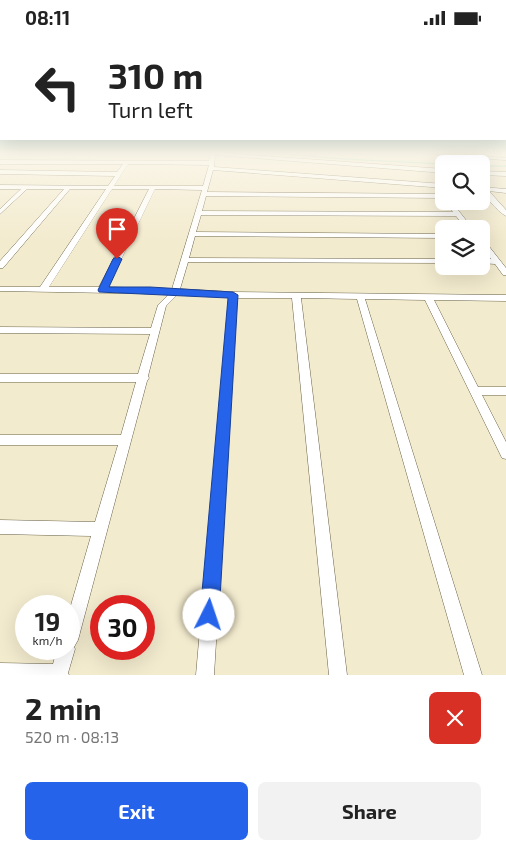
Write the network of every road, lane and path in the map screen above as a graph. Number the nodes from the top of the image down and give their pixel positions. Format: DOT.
graph roads {
  1 [pos="114,182"];
  2 [pos="207,182"];
  3 [pos="356,182"];
  4 [pos="390,182"];
  5 [pos="435,186"];
  6 [pos="0,187"];
  7 [pos="26,187"];
  8 [pos="68,187"];
  9 [pos="110,187"];
  10 [pos="153,188"];
  11 [pos="490,190"];
  12 [pos="204,191"];
  13 [pos="506,191"];
  14 [pos="363,196"];
  15 [pos="435,196"];
  16 [pos="490,197"];
  17 [pos="455,210"];
  18 [pos="0,211"];
  19 [pos="197,213"];
  20 [pos="506,213"];
  21 [pos="458,214"];
  22 [pos="463,220"];
  23 [pos="192,234"];
  24 [pos="435,236"];
  25 [pos="490,253"];
  26 [pos="184,260"];
  27 [pos="435,261"];
  28 [pos="490,261"];
  29 [pos="496,261"];
  30 [pos="0,266"];
  31 [pos="506,273"];
  32 [pos="0,289"];
  33 [pos="43,289"];
  34 [pos="102,290"];
  35 [pos="175,293"];
  36 [pos="233,295"];
  37 [pos="296,296"];
  38 [pos="360,296"];
  39 [pos="428,297"];
  40 [pos="505,299"];
  41 [pos="0,329"];
  42 [pos="156,331"];
  43 [pos="0,378"];
  44 [pos="144,378"];
  45 [pos="474,391"];
  46 [pos="506,391"];
  47 [pos="0,440"];
  48 [pos="126,440"];
  49 [pos="506,454"];
  50 [pos="0,527"];
  51 [pos="100,529"];
  52 [pos="80,600"];
  53 [pos="63,660"];
  54 [pos="0,672"];
  55 [pos="60,674"];
  56 [pos="205,675"];
  57 [pos="338,675"];
  58 [pos="473,675"];
  1 -- 9 [label="street"];
  2 -- 12 [label="street"];
  3 -- 14 [label="street"];
  4 -- 5 [label="street"];
  6 -- 7 [label="street"];
  7 -- 8 [label="street"];
  7 -- 18 [label="street"];
  8 -- 9 [label="street"];
  8 -- 30 [label="street"];
  9 -- 10 [label="street"];
  9 -- 33 [label="street"];
  10 -- 12 [label="street"];
  10 -- 34 [label="street"];
  11 -- 13 [label="street"];
  12 -- 14 [label="street"];
  12 -- 19 [label="street"];
  14 -- 15 [label="street"];
  16 -- 20 [label="street"];
  17 -- 21 [label="street"];
  19 -- 21 [label="street"];
  19 -- 23 [label="street"];
  21 -- 22 [label="street"];
  23 -- 24 [label="street"];
  23 -- 26 [label="street"];
  25 -- 29 [label="street"];
  26 -- 27 [label="street"];
  26 -- 35 [label="street"];
  28 -- 29 [label="street"];
  29 -- 31 [label="street"];
  32 -- 33 [label="street"];
  33 -- 34 [label="street"];
  34 -- 35 [label="street"];
  35 -- 36 [label="street"];
  35 -- 42 [label="street"];
  36 -- 37 [label="street"];
  36 -- 56 [label="street"];
  37 -- 38 [label="street"];
  37 -- 57 [label="street"];
  38 -- 39 [label="street"];
  38 -- 58 [label="street"];
  39 -- 40 [label="street"];
  39 -- 45 [label="street"];
  41 -- 42 [label="street"];
  42 -- 44 [label="street"];
  43 -- 44 [label="street"];
  44 -- 48 [label="street"];
  45 -- 46 [label="street"];
  45 -- 49 [label="street"];
  47 -- 48 [label="street"];
  48 -- 51 [label="street"];
  50 -- 51 [label="street"];
  51 -- 52 [label="street"];
  53 -- 55 [label="street"];
  54 -- 55 [label="street"];
}
